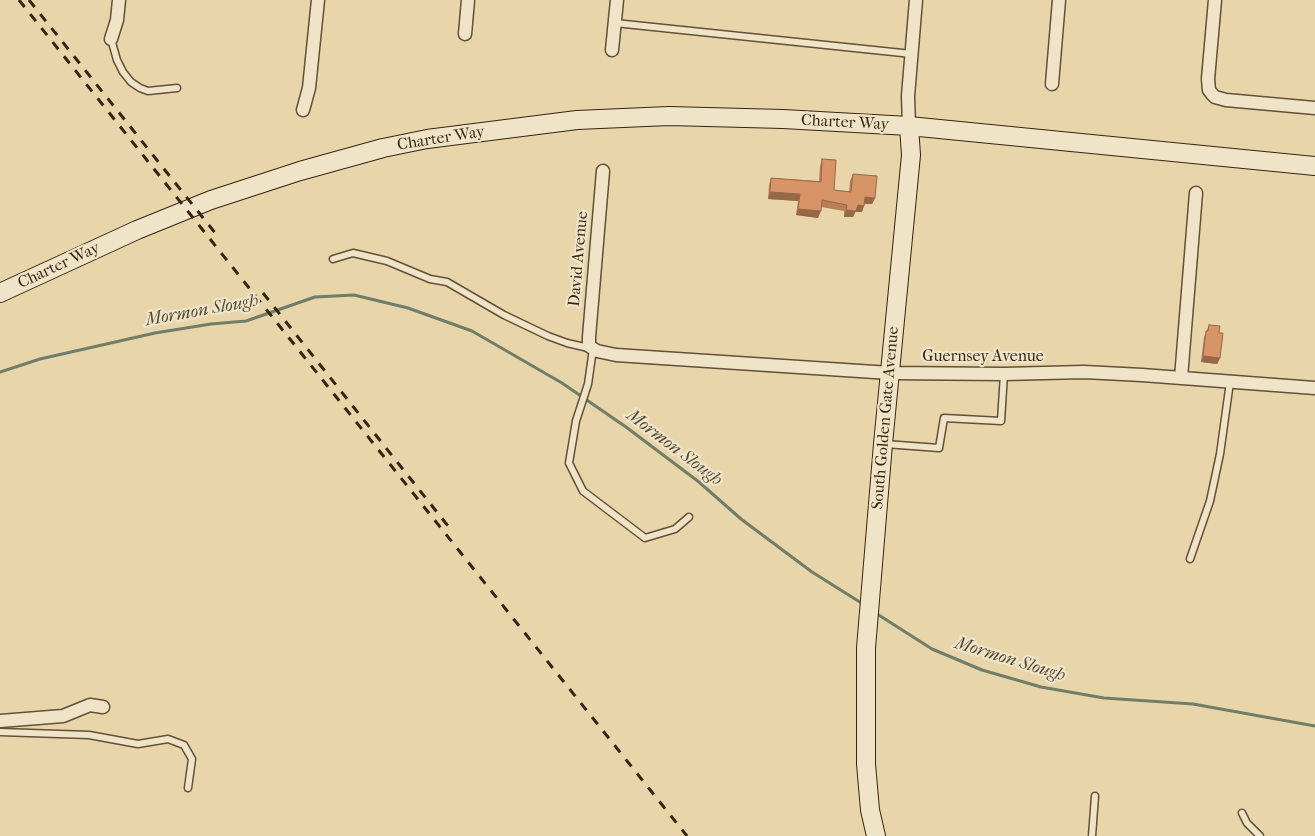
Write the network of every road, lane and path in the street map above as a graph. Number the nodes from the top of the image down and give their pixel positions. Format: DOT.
graph roads {
  1 [pos="120,0"];
  2 [pos="318,0"];
  3 [pos="468,0"];
  4 [pos="617,0"];
  5 [pos="916,0"];
  6 [pos="1060,0"];
  7 [pos="1215,0"];
  8 [pos="615,23"];
  9 [pos="465,34"];
  10 [pos="111,39"];
  11 [pos="612,50"];
  12 [pos="912,54"];
  13 [pos="1052,84"];
  14 [pos="177,88"];
  15 [pos="1315,108"];
  16 [pos="303,110"];
  17 [pos="909,126"];
  18 [pos="1315,166"];
  19 [pos="603,171"];
  20 [pos="1196,193"];
  21 [pos="333,259"];
  22 [pos="0,293"];
  23 [pos="593,349"];
  24 [pos="890,373"];
  25 [pos="1004,374"];
  26 [pos="1181,378"];
  27 [pos="1230,382"];
  28 [pos="1315,388"];
  29 [pos="883,444"];
  30 [pos="689,517"];
  31 [pos="1190,559"];
  32 [pos="103,707"];
  33 [pos="0,722"];
  34 [pos="0,732"];
  35 [pos="188,788"];
  36 [pos="1095,796"];
  37 [pos="1242,813"];
  38 [pos="876,836"];
  39 [pos="1092,836"];
  40 [pos="1260,836"];
  1 -- 10 [label="street"];
  2 -- 16 [label="street"];
  3 -- 9 [label="street"];
  4 -- 8 [label="street"];
  5 -- 12 [label="street, South Golden Gate Avenue"];
  6 -- 13 [label="street"];
  7 -- 15 [label="street"];
  8 -- 11 [label="street"];
  8 -- 12 [label="lane"];
  10 -- 14 [label="lane"];
  12 -- 17 [label="street, South Golden Gate Avenue"];
  17 -- 18 [label="main road, Charter Way"];
  17 -- 22 [label="main road, Charter Way"];
  17 -- 24 [label="main road, South Golden Gate Avenue"];
  19 -- 23 [label="street, David Avenue"];
  20 -- 26 [label="street"];
  21 -- 23 [label="lane"];
  23 -- 24 [label="street, Guernsey Avenue"];
  23 -- 30 [label="lane"];
  24 -- 25 [label="street, Guernsey Avenue"];
  24 -- 29 [label="main road, South Golden Gate Avenue"];
  25 -- 26 [label="street, Guernsey Avenue"];
  25 -- 29 [label="lane"];
  26 -- 27 [label="street, Guernsey Avenue"];
  27 -- 28 [label="street, Guernsey Avenue"];
  27 -- 31 [label="lane"];
  29 -- 38 [label="main road, South Golden Gate Avenue"];
  32 -- 33 [label="street"];
  34 -- 35 [label="lane"];
  36 -- 39 [label="lane"];
  37 -- 40 [label="lane"];
}
